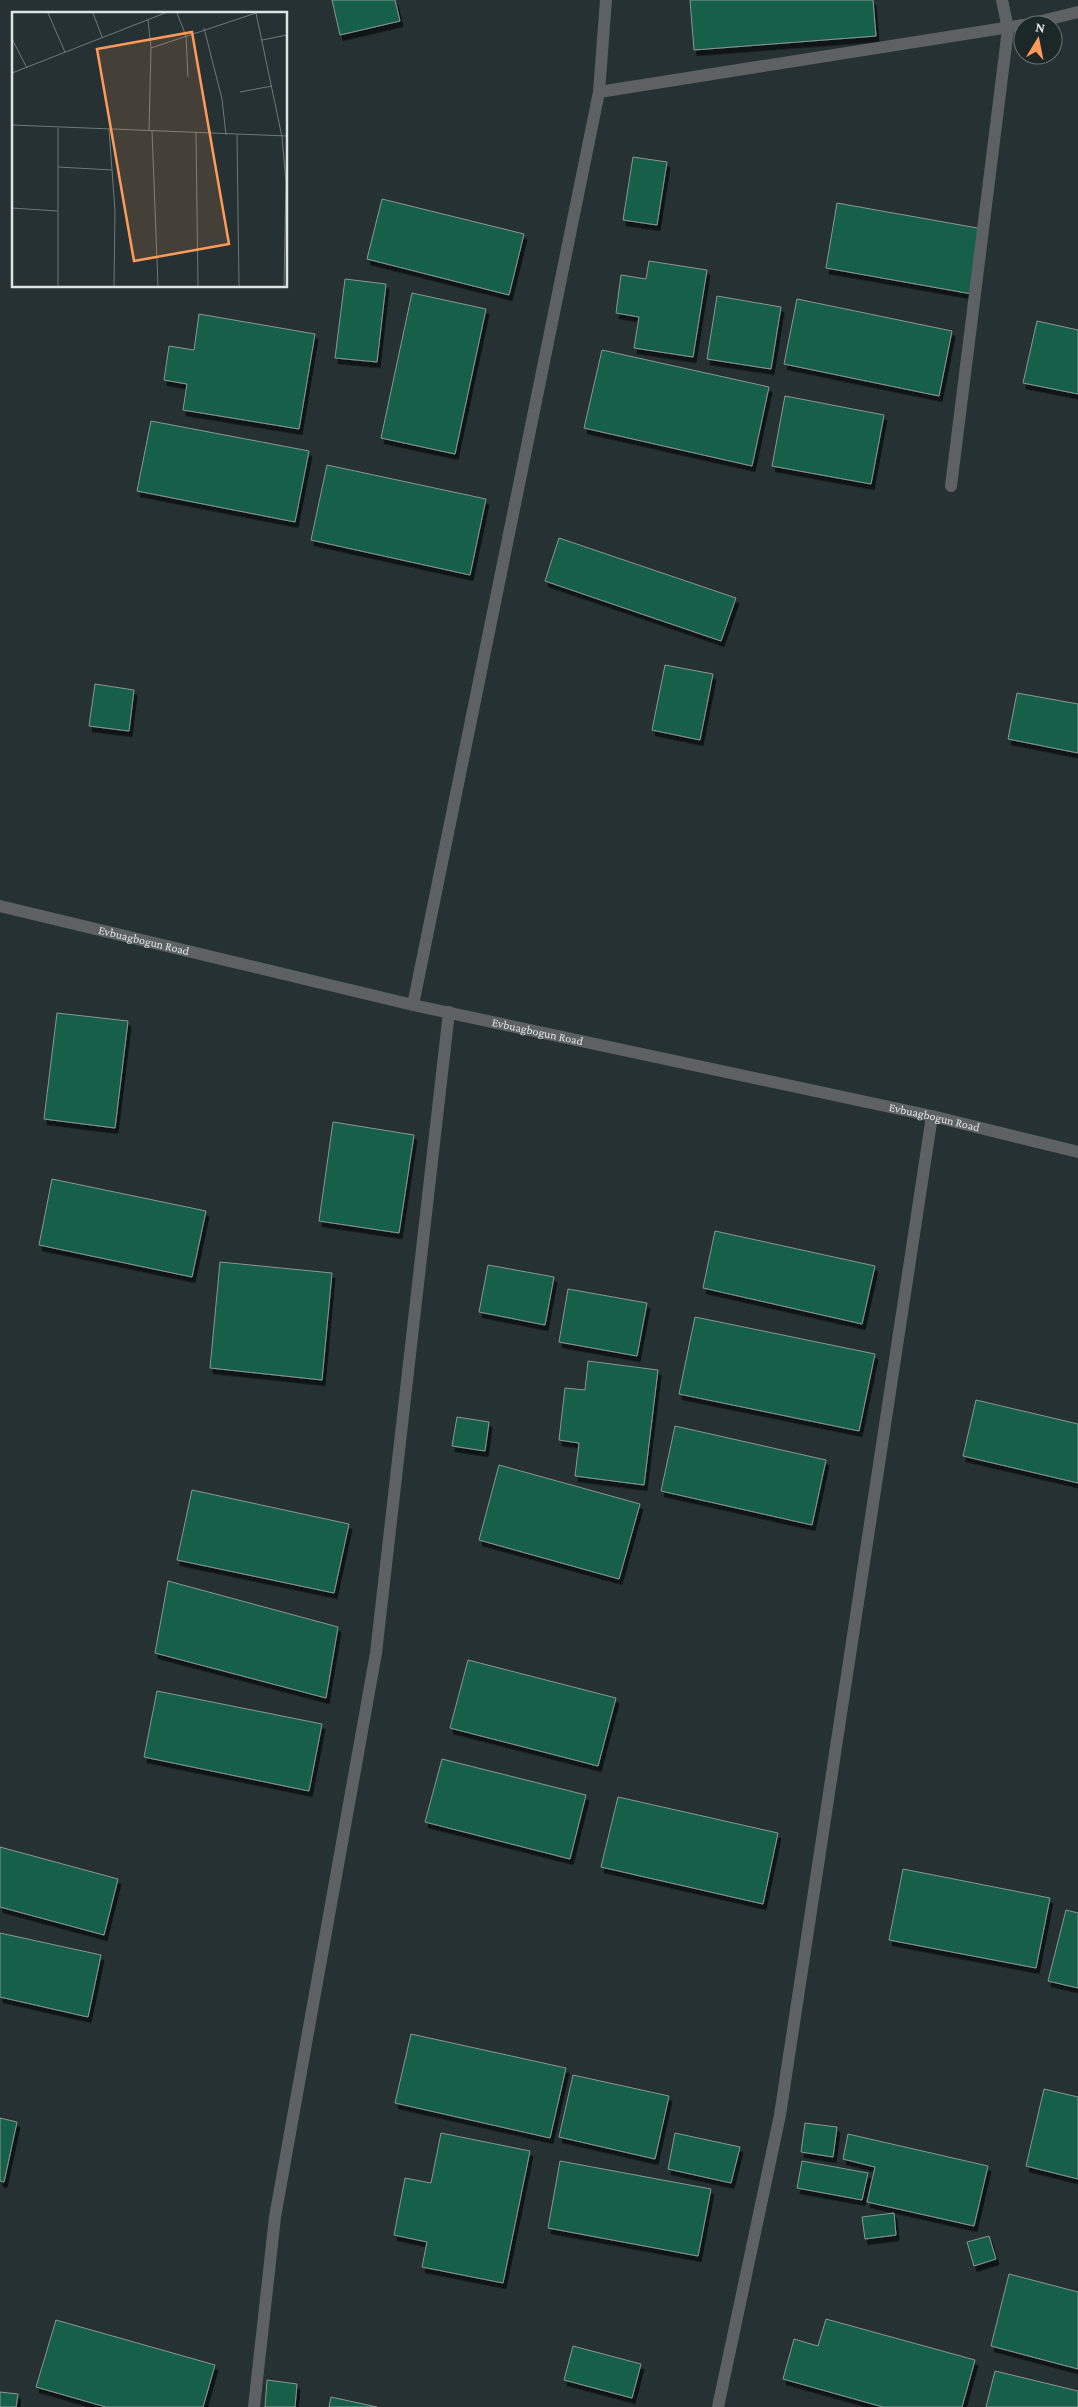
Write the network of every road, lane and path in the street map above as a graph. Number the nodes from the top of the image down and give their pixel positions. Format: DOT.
graph roads {
  1 [pos="606,0"];
  2 [pos="1002,0"];
  3 [pos="1078,12"];
  4 [pos="1063,16"];
  5 [pos="1013,28"];
  6 [pos="1008,29"];
  7 [pos="598,92"];
  8 [pos="951,486"];
  9 [pos="0,906"];
  10 [pos="413,1005"];
  11 [pos="449,1012"];
  12 [pos="932,1116"];
  13 [pos="1078,1152"];
  14 [pos="254,2407"];
  15 [pos="718,2407"];
  1 -- 7 [label="street"];
  2 -- 6 [label="street"];
  3 -- 4 [label="street"];
  5 -- 6 [label="street"];
  6 -- 7 [label="street"];
  6 -- 8 [label="street"];
  7 -- 10 [label="street"];
  9 -- 10 [label="street, Evbuagbogun Road"];
  10 -- 11 [label="street, Evbuagbogun Road"];
  11 -- 12 [label="street, Evbuagbogun Road"];
  11 -- 14 [label="street"];
  12 -- 13 [label="street, Evbuagbogun Road"];
  12 -- 15 [label="street"];
}
